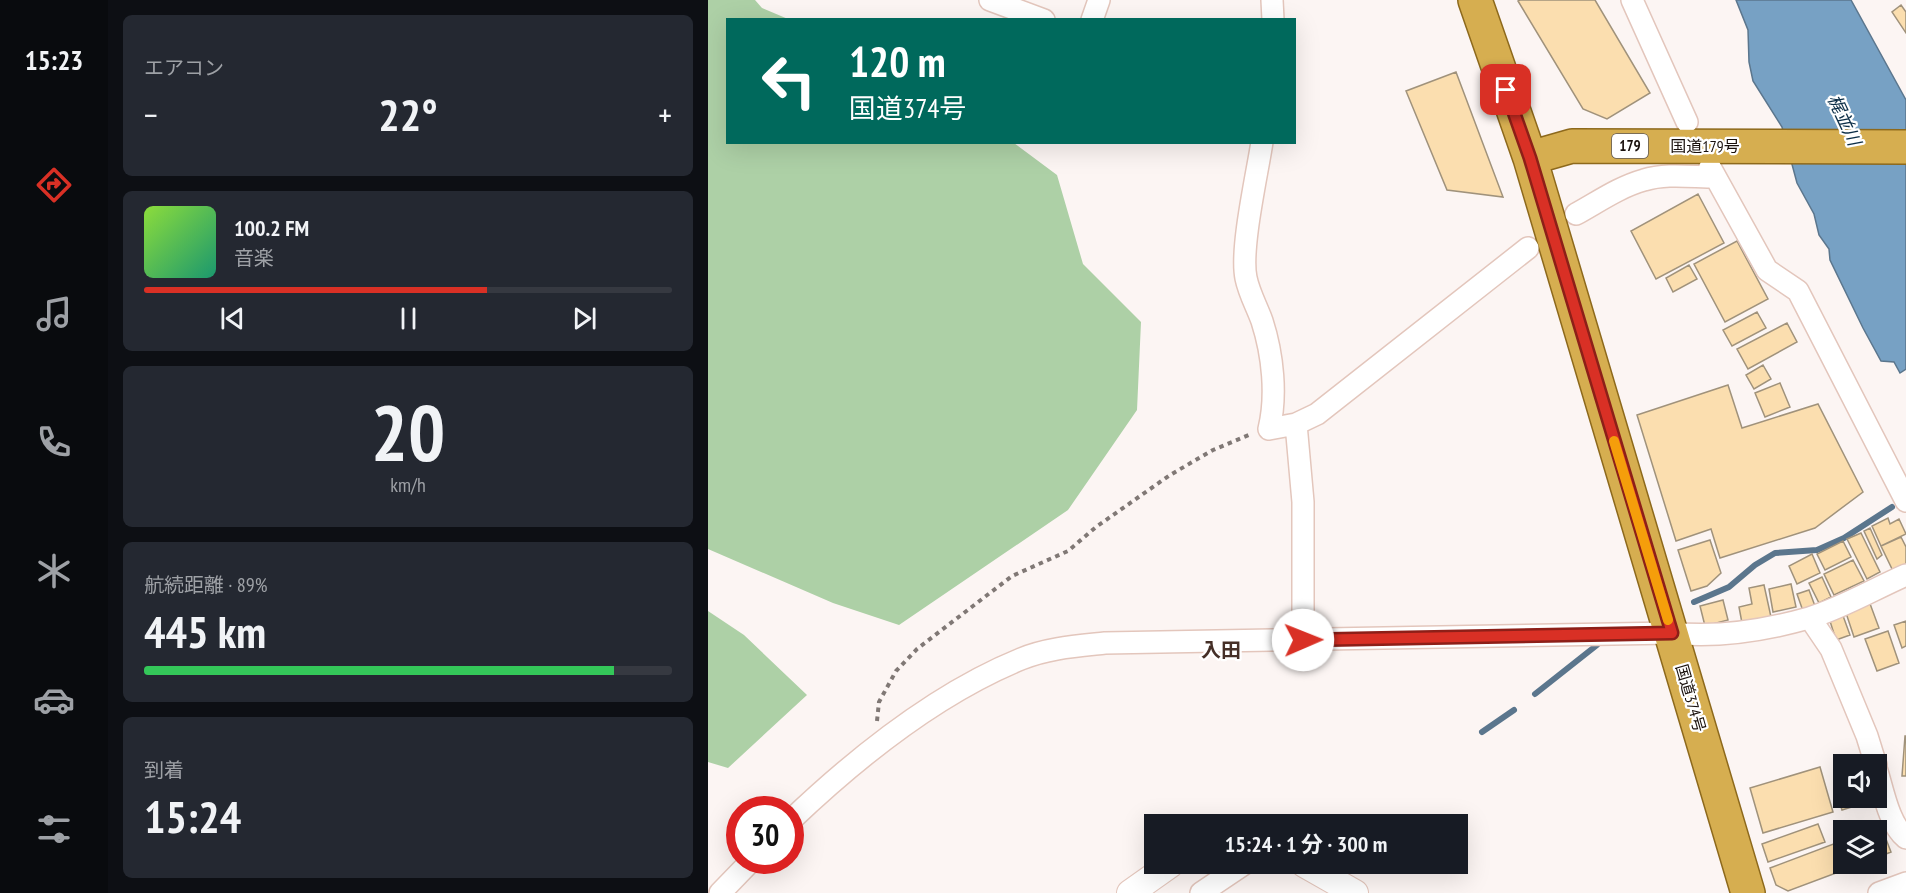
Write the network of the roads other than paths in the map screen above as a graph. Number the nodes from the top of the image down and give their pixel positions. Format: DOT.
graph roads {
  1 [pos="990,0"];
  2 [pos="1099,0"];
  3 [pos="1272,0"];
  4 [pos="1475,0"];
  5 [pos="1632,0"];
  6 [pos="1039,18"];
  7 [pos="1093,18"];
  8 [pos="1273,18"];
  9 [pos="1687,122"];
  10 [pos="1262,144"];
  11 [pos="1906,147"];
  12 [pos="1530,158"];
  13 [pos="1718,163"];
  14 [pos="1576,214"];
  15 [pos="1528,248"];
  16 [pos="1296,424"];
  17 [pos="1906,501"];
  18 [pos="1906,575"];
  19 [pos="1810,618"];
  20 [pos="1672,633"];
  21 [pos="1303,640"];
  22 [pos="1872,754"];
  23 [pos="1887,802"];
  24 [pos="804,809"];
  25 [pos="1906,838"];
  26 [pos="738,874"];
  27 [pos="1157,874"];
  28 [pos="1229,874"];
  29 [pos="1322,874"];
  30 [pos="1906,883"];
  31 [pos="720,893"];
  32 [pos="1130,893"];
  33 [pos="1201,893"];
  34 [pos="1355,893"];
  35 [pos="1748,893"];
  36 [pos="1879,893"];
  1 -- 6 [label="street"];
  2 -- 7 [label="street"];
  3 -- 8 [label="street"];
  4 -- 12 [label="highway"];
  5 -- 9 [label="street"];
  10 -- 16 [label="street"];
  11 -- 13 [label="highway, 国道179号 / 179"];
  12 -- 13 [label="highway, 国道179号 / 179"];
  12 -- 20 [label="highway, 国道374号"];
  13 -- 14 [label="street"];
  13 -- 17 [label="street"];
  15 -- 16 [label="street"];
  16 -- 21 [label="street"];
  18 -- 19 [label="street"];
  19 -- 20 [label="street"];
  19 -- 22 [label="street"];
  20 -- 21 [label="street"];
  20 -- 35 [label="highway, 国道374号"];
  21 -- 24 [label="street"];
  23 -- 25 [label="street"];
  26 -- 31 [label="street"];
  27 -- 32 [label="street"];
  28 -- 33 [label="street"];
  29 -- 34 [label="street"];
  30 -- 36 [label="street"];
}
